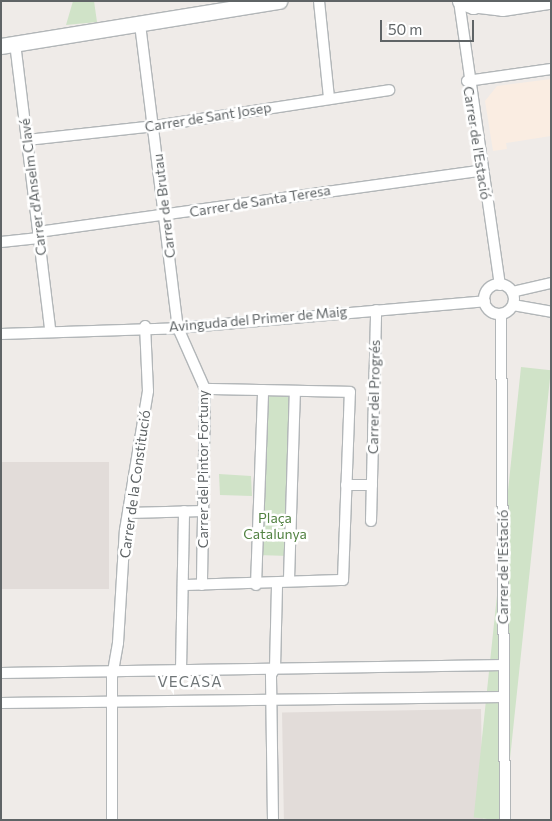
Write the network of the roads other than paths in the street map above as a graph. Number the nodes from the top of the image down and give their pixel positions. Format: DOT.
graph roads {
  1 [pos="279,1"];
  2 [pos="319,1"];
  3 [pos="459,1"];
  4 [pos="549,1"];
  5 [pos="483,3"];
  6 [pos="229,5"];
  7 [pos="140,24"];
  8 [pos="8,44"];
  9 [pos="551,69"];
  10 [pos="468,80"];
  11 [pos="389,90"];
  12 [pos="329,98"];
  13 [pos="155,126"];
  14 [pos="27,140"];
  15 [pos="482,170"];
  16 [pos="166,216"];
  17 [pos="39,235"];
  18 [pos="1,242"];
  19 [pos="551,283"];
  20 [pos="500,285"];
  21 [pos="512,292"];
  22 [pos="485,301"];
  23 [pos="513,305"];
  24 [pos="376,310"];
  25 [pos="551,312"];
  26 [pos="501,314"];
  27 [pos="145,326"];
  28 [pos="178,328"];
  29 [pos="50,330"];
  30 [pos="1,334"];
  31 [pos="205,389"];
  32 [pos="263,390"];
  33 [pos="294,390"];
  34 [pos="346,485"];
  35 [pos="372,485"];
  36 [pos="204,511"];
  37 [pos="184,512"];
  38 [pos="128,513"];
  39 [pos="371,521"];
  40 [pos="289,579"];
  41 [pos="183,585"];
  42 [pos="202,585"];
  43 [pos="256,585"];
  44 [pos="277,585"];
  45 [pos="504,665"];
  46 [pos="275,668"];
  47 [pos="182,670"];
  48 [pos="113,671"];
  49 [pos="1,673"];
  50 [pos="503,696"];
  51 [pos="271,700"];
  52 [pos="111,702"];
  53 [pos="1,703"];
  54 [pos="112,820"];
  55 [pos="273,820"];
  56 [pos="505,820"];
  1 -- 6 [label="main road"];
  2 -- 12 [label="street"];
  3 -- 5 [label="main road"];
  3 -- 10 [label="street, Carrer de l'Estació"];
  4 -- 5 [label="main road"];
  6 -- 7 [label="main road"];
  7 -- 8 [label="main road"];
  7 -- 13 [label="street, Carrer de Brutau"];
  8 -- 14 [label="street, Carrer d'Anselm Clavé"];
  9 -- 10 [label="street"];
  10 -- 15 [label="street, Carrer de l'Estació"];
  11 -- 12 [label="street, Carrer de Sant Josep"];
  12 -- 13 [label="street, Carrer de Sant Josep"];
  13 -- 14 [label="street, Carrer de Sant Josep"];
  13 -- 16 [label="street, Carrer de Brutau"];
  14 -- 17 [label="street, Carrer d'Anselm Clavé"];
  15 -- 16 [label="street, Carrer de Santa Teresa"];
  15 -- 20 [label="street, Carrer de l'Estació"];
  16 -- 17 [label="street, Carrer de Santa Teresa"];
  16 -- 28 [label="street, Carrer de Brutau"];
  17 -- 18 [label="street, Carrer de Santa Teresa"];
  17 -- 29 [label="street, Carrer d'Anselm Clavé"];
  19 -- 21 [label="street"];
  20 -- 21 [label="street"];
  20 -- 22 [label="street"];
  21 -- 23 [label="street"];
  22 -- 24 [label="street, Avinguda del Primer de Maig"];
  22 -- 26 [label="street"];
  23 -- 25 [label="street"];
  23 -- 26 [label="street"];
  24 -- 28 [label="street, Avinguda del Primer de Maig"];
  24 -- 35 [label="street, Carrer del Progrés"];
  26 -- 45 [label="street, Carrer de l'Estació"];
  27 -- 28 [label="street, Avinguda del Primer de Maig"];
  27 -- 29 [label="street, Avinguda del Primer de Maig"];
  27 -- 38 [label="street, Carrer de la Constitució"];
  28 -- 31 [label="street, Carrer del Pintor Fortuny"];
  29 -- 30 [label="street, Avinguda del Primer de Maig"];
  31 -- 32 [label="street"];
  31 -- 36 [label="street, Carrer del Pintor Fortuny"];
  32 -- 33 [label="street"];
  32 -- 43 [label="street"];
  33 -- 34 [label="street, Carrer del Progrés"];
  33 -- 40 [label="street"];
  34 -- 35 [label="street"];
  34 -- 40 [label="street, Carrer del Progrés"];
  35 -- 39 [label="street, Carrer del Progrés"];
  36 -- 37 [label="street"];
  36 -- 42 [label="street, Carrer del Pintor Fortuny"];
  37 -- 38 [label="street"];
  37 -- 41 [label="street, Carrer del Pintor Fortuny"];
  38 -- 48 [label="street, Carrer de la Constitució"];
  40 -- 44 [label="street"];
  41 -- 42 [label="street"];
  41 -- 47 [label="street, Carrer del Pintor Fortuny"];
  42 -- 43 [label="street"];
  43 -- 44 [label="street"];
  44 -- 46 [label="street"];
  45 -- 46 [label="street"];
  45 -- 50 [label="street, Carrer de l'Estació"];
  46 -- 47 [label="street"];
  46 -- 51 [label="street"];
  47 -- 48 [label="street"];
  48 -- 49 [label="street"];
  48 -- 52 [label="street, Carrer de la Constitució"];
  50 -- 51 [label="street"];
  50 -- 56 [label="street, Carrer de l'Estació"];
  51 -- 52 [label="street"];
  51 -- 55 [label="street"];
  52 -- 53 [label="street"];
  52 -- 54 [label="street, Carrer de la Constitució"];
}
